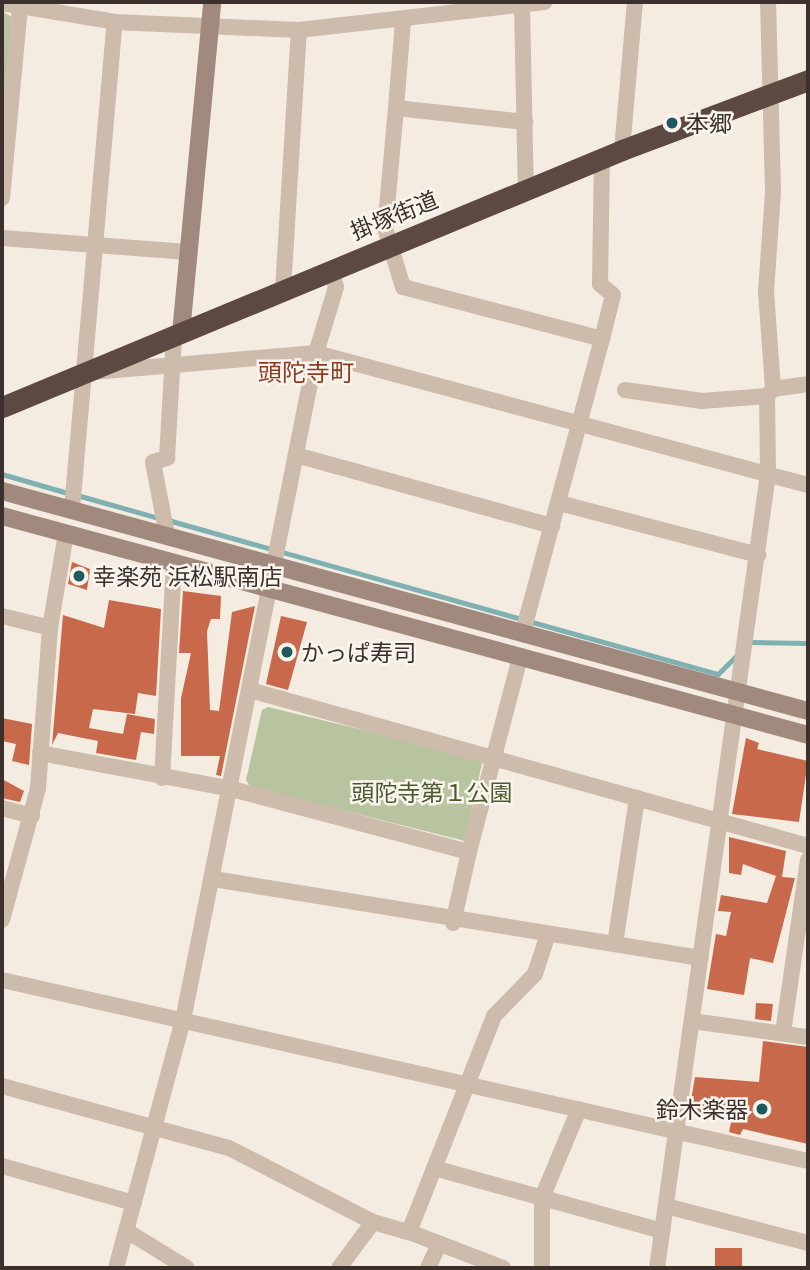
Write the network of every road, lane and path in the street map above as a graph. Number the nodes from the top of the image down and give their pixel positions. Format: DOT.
graph roads {
  1 [pos="544,2"];
  2 [pos="635,2"];
  3 [pos="768,2"];
  4 [pos="2,3"];
  5 [pos="20,6"];
  6 [pos="522,6"];
  7 [pos="211,15"];
  8 [pos="115,22"];
  9 [pos="404,22"];
  10 [pos="299,30"];
  11 [pos="808,80"];
  12 [pos="769,91"];
  13 [pos="396,108"];
  14 [pos="525,122"];
  15 [pos="622,150"];
  16 [pos="602,158"];
  17 [pos="3,160"];
  18 [pos="526,190"];
  19 [pos="2,198"];
  20 [pos="2,238"];
  21 [pos="96,247"];
  22 [pos="386,247"];
  23 [pos="187,252"];
  24 [pos="331,270"];
  25 [pos="283,290"];
  26 [pos="178,334"];
  27 [pos="602,340"];
  28 [pos="316,353"];
  29 [pos="173,369"];
  30 [pos="87,372"];
  31 [pos="808,384"];
  32 [pos="625,390"];
  33 [pos="770,392"];
  34 [pos="2,407"];
  35 [pos="580,424"];
  36 [pos="296,455"];
  37 [pos="768,474"];
  38 [pos="808,485"];
  39 [pos="2,491"];
  40 [pos="559,503"];
  41 [pos="72,509"];
  42 [pos="2,516"];
  43 [pos="552,526"];
  44 [pos="66,533"];
  45 [pos="167,535"];
  46 [pos="758,555"];
  47 [pos="174,563"];
  48 [pos="275,565"];
  49 [pos="272,587"];
  50 [pos="2,617"];
  51 [pos="50,628"];
  52 [pos="523,632"];
  53 [pos="520,658"];
  54 [pos="253,691"];
  55 [pos="739,692"];
  56 [pos="808,711"];
  57 [pos="736,716"];
  58 [pos="808,735"];
  59 [pos="40,753"];
  60 [pos="494,755"];
  61 [pos="162,778"];
  62 [pos="232,789"];
  63 [pos="637,798"];
  64 [pos="2,808"];
  65 [pos="32,816"];
  66 [pos="724,821"];
  67 [pos="808,846"];
  68 [pos="470,852"];
  69 [pos="808,860"];
  70 [pos="213,879"];
  71 [pos="2,920"];
  72 [pos="453,923"];
  73 [pos="547,936"];
  74 [pos="615,944"];
  75 [pos="701,958"];
  76 [pos="2,980"];
  77 [pos="183,1020"];
  78 [pos="692,1021"];
  79 [pos="783,1033"];
  80 [pos="808,1037"];
  81 [pos="467,1085"];
  82 [pos="2,1086"];
  83 [pos="579,1109"];
  84 [pos="154,1127"];
  85 [pos="677,1132"];
  86 [pos="808,1161"];
  87 [pos="2,1166"];
  88 [pos="435,1168"];
  89 [pos="541,1198"];
  90 [pos="134,1203"];
  91 [pos="666,1206"];
  92 [pos="373,1222"];
  93 [pos="127,1230"];
  94 [pos="662,1231"];
  95 [pos="410,1232"];
  96 [pos="808,1242"];
  97 [pos="439,1244"];
  98 [pos="116,1268"];
  99 [pos="187,1268"];
  100 [pos="339,1268"];
  101 [pos="428,1268"];
  102 [pos="503,1268"];
  103 [pos="542,1268"];
  104 [pos="657,1268"];
  1 -- 6 [label="street"];
  2 -- 15 [label="street"];
  3 -- 12 [label="street"];
  4 -- 5 [label="street"];
  5 -- 8 [label="street"];
  5 -- 17 [label="street"];
  6 -- 9 [label="street"];
  6 -- 14 [label="street"];
  7 -- 8 [label="street"];
  7 -- 10 [label="street"];
  7 -- 23 [label="street"];
  8 -- 21 [label="street"];
  9 -- 10 [label="street"];
  9 -- 13 [label="street"];
  10 -- 25 [label="street"];
  11 -- 12 [label="highway, 掛塚街道"];
  12 -- 15 [label="highway, 掛塚街道"];
  12 -- 33 [label="street"];
  13 -- 14 [label="street"];
  13 -- 22 [label="street"];
  14 -- 18 [label="street"];
  15 -- 16 [label="highway, 掛塚街道"];
  16 -- 18 [label="highway, 掛塚街道"];
  16 -- 27 [label="street"];
  17 -- 19 [label="street"];
  18 -- 22 [label="highway, 掛塚街道"];
  20 -- 21 [label="street"];
  21 -- 23 [label="street"];
  21 -- 30 [label="street"];
  22 -- 24 [label="highway, 掛塚街道"];
  22 -- 27 [label="street"];
  23 -- 26 [label="street"];
  24 -- 25 [label="highway, 掛塚街道"];
  24 -- 28 [label="street"];
  25 -- 26 [label="highway, 掛塚街道"];
  26 -- 29 [label="street"];
  26 -- 30 [label="highway, 掛塚街道"];
  27 -- 35 [label="street"];
  28 -- 29 [label="street"];
  28 -- 35 [label="street"];
  28 -- 36 [label="street"];
  29 -- 30 [label="street"];
  29 -- 45 [label="street"];
  30 -- 34 [label="highway, 掛塚街道"];
  30 -- 41 [label="street"];
  31 -- 33 [label="street"];
  32 -- 33 [label="street"];
  33 -- 37 [label="street"];
  35 -- 37 [label="street"];
  35 -- 40 [label="street"];
  36 -- 43 [label="street"];
  36 -- 48 [label="street"];
  37 -- 38 [label="street"];
  37 -- 46 [label="street"];
  39 -- 41 [label="street"];
  40 -- 43 [label="street"];
  40 -- 46 [label="street"];
  41 -- 45 [label="street"];
  42 -- 44 [label="street"];
  43 -- 52 [label="street"];
  44 -- 47 [label="street"];
  44 -- 51 [label="street"];
  45 -- 48 [label="street"];
  46 -- 55 [label="street"];
  47 -- 49 [label="street"];
  47 -- 61 [label="street"];
  48 -- 49 [label="street"];
  48 -- 52 [label="street"];
  49 -- 53 [label="street"];
  49 -- 54 [label="street"];
  50 -- 51 [label="street"];
  51 -- 59 [label="street"];
  52 -- 55 [label="street"];
  53 -- 57 [label="street"];
  53 -- 60 [label="street"];
  54 -- 60 [label="street"];
  54 -- 62 [label="street"];
  55 -- 56 [label="street"];
  55 -- 57 [label="street"];
  57 -- 58 [label="street"];
  57 -- 66 [label="street"];
  59 -- 61 [label="street"];
  59 -- 65 [label="street"];
  60 -- 63 [label="street"];
  60 -- 68 [label="street"];
  61 -- 62 [label="street"];
  62 -- 68 [label="street"];
  62 -- 70 [label="street"];
  63 -- 66 [label="street"];
  63 -- 74 [label="street"];
  64 -- 65 [label="street"];
  65 -- 71 [label="street"];
  66 -- 67 [label="street"];
  66 -- 75 [label="street"];
  68 -- 72 [label="street"];
  69 -- 79 [label="street"];
  70 -- 72 [label="street"];
  70 -- 77 [label="street"];
  72 -- 73 [label="street"];
  73 -- 74 [label="street"];
  73 -- 81 [label="street"];
  74 -- 75 [label="street"];
  75 -- 78 [label="street"];
  76 -- 77 [label="street"];
  77 -- 81 [label="street"];
  77 -- 84 [label="street"];
  78 -- 79 [label="street"];
  78 -- 85 [label="street"];
  79 -- 80 [label="street"];
  81 -- 83 [label="street"];
  81 -- 88 [label="street"];
  82 -- 84 [label="street"];
  83 -- 85 [label="street"];
  83 -- 89 [label="street"];
  84 -- 90 [label="street"];
  84 -- 92 [label="street"];
  85 -- 86 [label="street"];
  85 -- 91 [label="street"];
  87 -- 90 [label="street"];
  88 -- 89 [label="street"];
  88 -- 95 [label="street"];
  89 -- 94 [label="street"];
  89 -- 103 [label="street"];
  90 -- 93 [label="street"];
  91 -- 94 [label="street"];
  91 -- 96 [label="street"];
  92 -- 95 [label="street"];
  92 -- 100 [label="street"];
  93 -- 98 [label="street"];
  93 -- 99 [label="street"];
  94 -- 104 [label="street"];
  95 -- 97 [label="street"];
  97 -- 101 [label="street"];
  97 -- 102 [label="street"];
}
